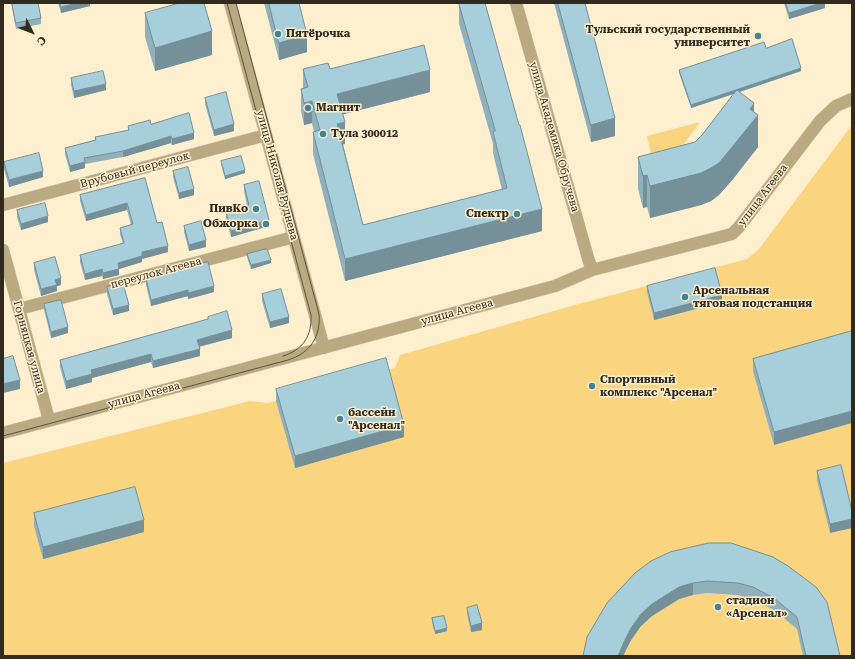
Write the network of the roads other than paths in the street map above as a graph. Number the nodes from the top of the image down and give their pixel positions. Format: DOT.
graph roads {
  1 [pos="230,3"];
  2 [pos="516,3"];
  3 [pos="852,99"];
  4 [pos="266,135"];
  5 [pos="3,205"];
  6 [pos="294,237"];
  7 [pos="3,250"];
  8 [pos="592,270"];
  9 [pos="19,309"];
  10 [pos="324,348"];
  11 [pos="49,420"];
  12 [pos="3,433"];
  1 -- 4 [label="street, улица Николая Руднева"];
  2 -- 8 [label="street, улица Академика Обручева"];
  3 -- 8 [label="street, улица Агеева"];
  4 -- 5 [label="street, Врубовый переулок"];
  4 -- 6 [label="street, улица Николая Руднева"];
  6 -- 9 [label="street, переулок Агеева"];
  6 -- 10 [label="street, улица Николая Руднева"];
  7 -- 9 [label="street, Горняцкая улица"];
  8 -- 10 [label="street, улица Агеева"];
  9 -- 11 [label="street, Горняцкая улица"];
  10 -- 11 [label="street, улица Агеева"];
  11 -- 12 [label="street, улица Агеева"];
}
